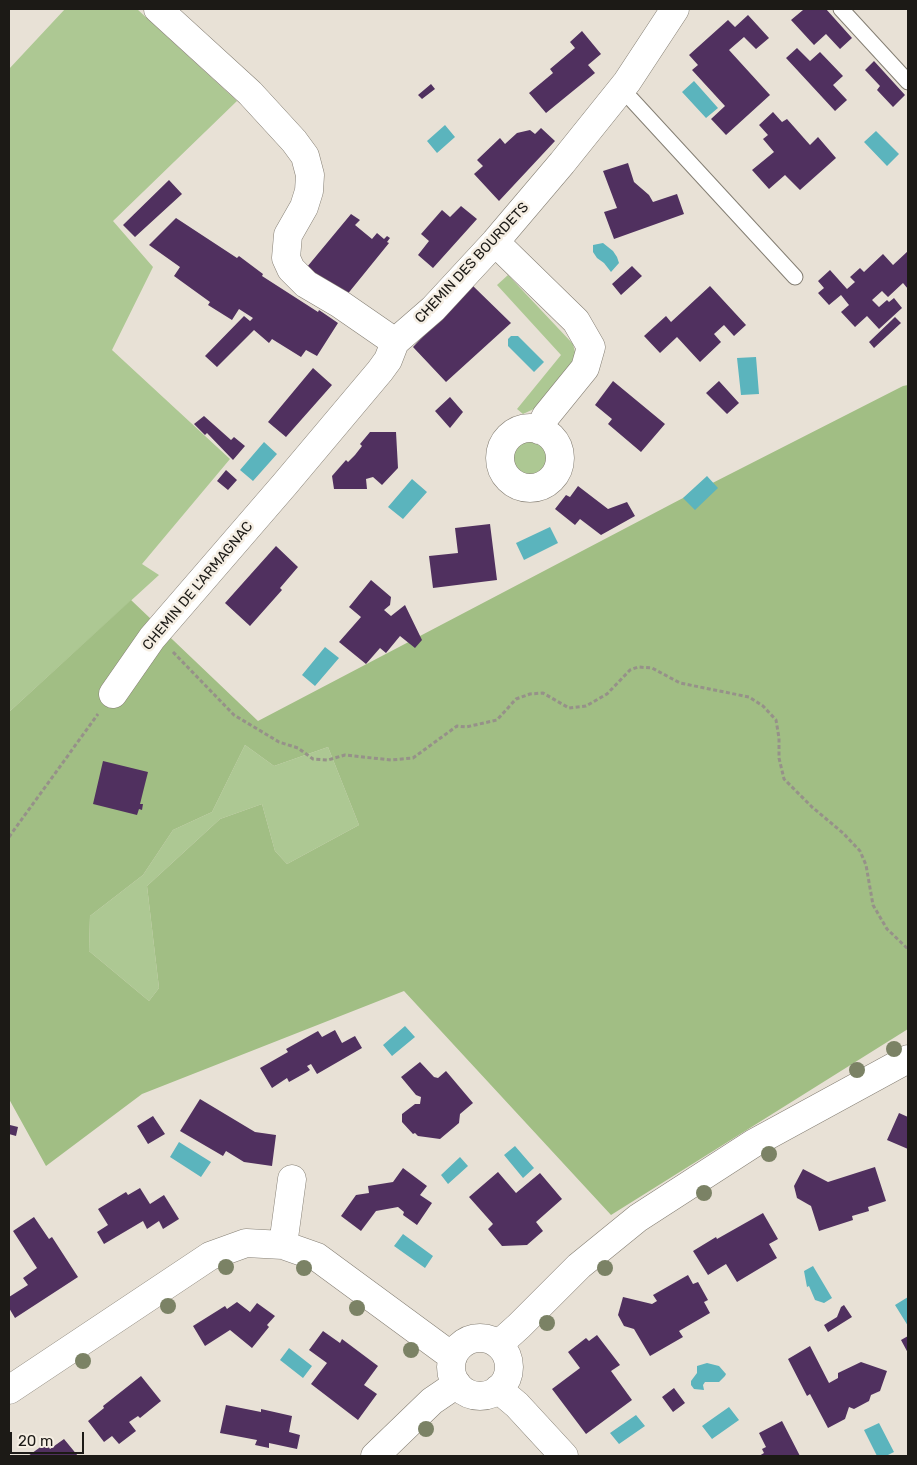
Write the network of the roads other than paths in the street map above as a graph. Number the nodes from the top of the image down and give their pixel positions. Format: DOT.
graph roads {
  1 [pos="158,9"];
  2 [pos="675,9"];
  3 [pos="841,9"];
  4 [pos="908,82"];
  5 [pos="622,89"];
  6 [pos="495,242"];
  7 [pos="795,277"];
  8 [pos="395,342"];
  9 [pos="539,430"];
  10 [pos="113,694"];
  11 [pos="908,1059"];
  12 [pos="292,1179"];
  13 [pos="283,1245"];
  14 [pos="499,1344"];
  15 [pos="453,1357"];
  16 [pos="457,1384"];
  17 [pos="9,1390"];
  18 [pos="498,1390"];
  19 [pos="375,1456"];
  20 [pos="564,1456"];
  1 -- 8 [label="street"];
  2 -- 5 [label="street, CHEMIN DES BOURDETS"];
  3 -- 4 [label="lane"];
  5 -- 6 [label="street, CHEMIN DES BOURDETS"];
  5 -- 7 [label="lane"];
  6 -- 8 [label="street, CHEMIN DES BOURDETS"];
  6 -- 9 [label="street"];
  8 -- 10 [label="street, CHEMIN DE L'ARMAGNAC"];
  11 -- 14 [label="street"];
  12 -- 13 [label="street"];
  13 -- 15 [label="street"];
  13 -- 17 [label="street"];
  14 -- 15 [label="street"];
  14 -- 18 [label="street"];
  15 -- 16 [label="street"];
  16 -- 18 [label="street"];
  16 -- 19 [label="street"];
  18 -- 20 [label="street"];
}
